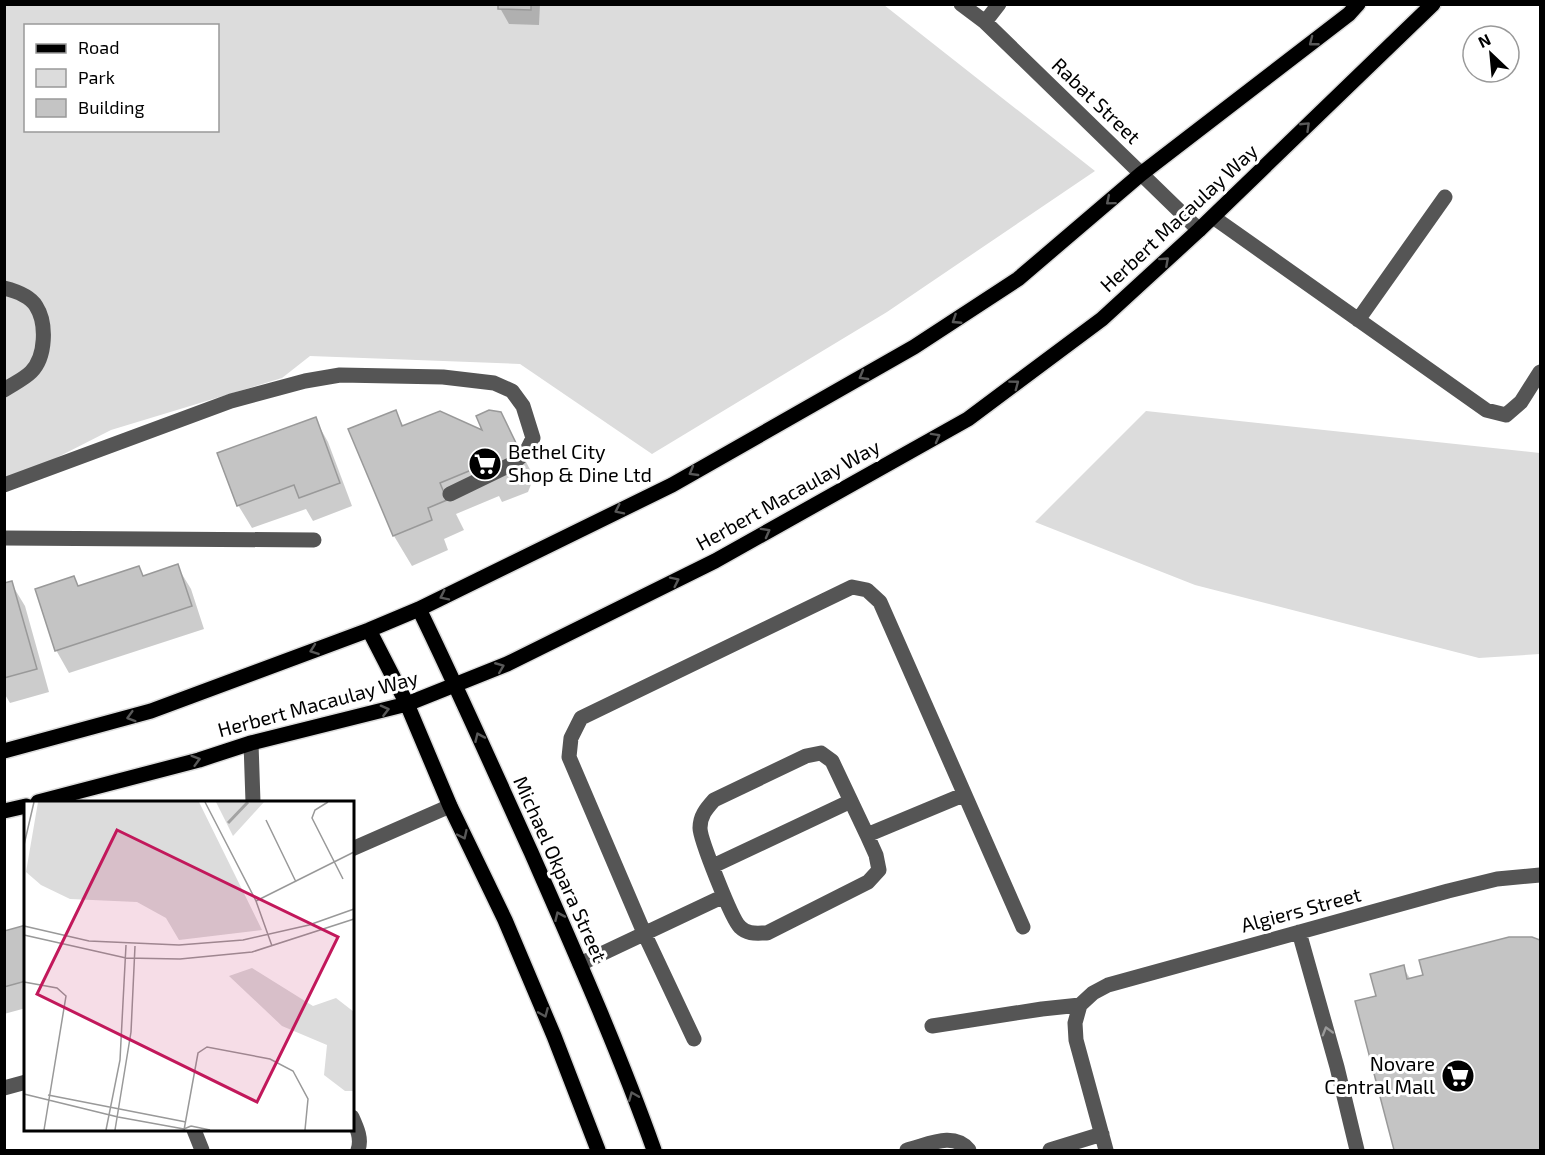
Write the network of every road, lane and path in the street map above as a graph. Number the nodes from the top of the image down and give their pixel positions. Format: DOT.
graph roads {
  1 [pos="961,4"];
  2 [pos="999,4"];
  3 [pos="1358,4"];
  4 [pos="1433,4"];
  5 [pos="985,22"];
  6 [pos="1141,174"];
  7 [pos="1445,197"];
  8 [pos="1213,217"];
  9 [pos="1199,230"];
  10 [pos="4,288"];
  11 [pos="1358,320"];
  12 [pos="1540,372"];
  13 [pos="4,390"];
  14 [pos="4,486"];
  15 [pos="450,494"];
  16 [pos="4,538"];
  17 [pos="314,540"];
  18 [pos="419,609"];
  19 [pos="369,630"];
  20 [pos="456,685"];
  21 [pos="407,704"];
  22 [pos="251,743"];
  23 [pos="9,747"];
  24 [pos="963,795"];
  25 [pos="83,797"];
  26 [pos="48,801"];
  27 [pos="253,801"];
  28 [pos="850,801"];
  29 [pos="24,806"];
  30 [pos="450,806"];
  31 [pos="4,811"];
  32 [pos="867,835"];
  33 [pos="354,848"];
  34 [pos="713,866"];
  35 [pos="1540,875"];
  36 [pos="724,896"];
  37 [pos="1023,927"];
  38 [pos="1299,932"];
  39 [pos="645,935"];
  40 [pos="580,964"];
  41 [pos="1080,1005"];
  42 [pos="932,1026"];
  43 [pos="694,1039"];
  44 [pos="24,1083"];
  45 [pos="4,1088"];
  46 [pos="354,1123"];
  47 [pos="194,1131"];
  48 [pos="1101,1134"];
  49 [pos="202,1150"];
  50 [pos="358,1150"];
  51 [pos="598,1150"];
  52 [pos="654,1150"];
  53 [pos="908,1150"];
  54 [pos="969,1150"];
  55 [pos="1050,1150"];
  56 [pos="1106,1150"];
  57 [pos="1356,1150"];
  1 -- 5 [label="street, Rabat Street"];
  2 -- 5 [label="street"];
  3 -- 6 [label="main road, one-way"];
  8 -- 4 [label="main road, Herbert Macaulay Way, one-way"];
  5 -- 6 [label="street, Rabat Street"];
  6 -- 9 [label="street, Rabat Street"];
  6 -- 18 [label="main road, one-way"];
  7 -- 11 [label="street"];
  8 -- 9 [label="main road, Herbert Macaulay Way"];
  8 -- 11 [label="street"];
  20 -- 9 [label="main road, Herbert Macaulay Way, one-way"];
  10 -- 13 [label="street"];
  11 -- 12 [label="street"];
  14 -- 15 [label="street"];
  16 -- 17 [label="street"];
  18 -- 19 [label="main road"];
  18 -- 20 [label="main road, Michael Okpara Street"];
  19 -- 21 [label="main road"];
  19 -- 23 [label="main road, one-way"];
  20 -- 21 [label="main road, Herbert Macaulay Way"];
  40 -- 20 [label="main road, Michael Okpara Street, one-way"];
  22 -- 21 [label="main road, Herbert Macaulay Way, one-way"];
  21 -- 30 [label="main road"];
  25 -- 22 [label="main road, Herbert Macaulay Way, one-way"];
  22 -- 27 [label="street"];
  24 -- 32 [label="street"];
  24 -- 37 [label="street"];
  24 -- 39 [label="street"];
  25 -- 26 [label="main road, Herbert Macaulay Way"];
  28 -- 32 [label="street"];
  28 -- 34 [label="street"];
  28 -- 34 [label="street"];
  29 -- 31 [label="main road"];
  30 -- 33 [label="street"];
  30 -- 51 [label="main road, one-way"];
  32 -- 36 [label="street"];
  34 -- 36 [label="street"];
  35 -- 38 [label="street, Algiers Street"];
  36 -- 39 [label="street"];
  38 -- 41 [label="street, Algiers Street"];
  57 -- 38 [label="street, one-way"];
  39 -- 40 [label="street"];
  39 -- 43 [label="street"];
  52 -- 40 [label="main road, Michael Okpara Street, one-way"];
  41 -- 42 [label="street"];
  41 -- 48 [label="street"];
  44 -- 45 [label="street"];
  46 -- 50 [label="street"];
  47 -- 49 [label="street"];
  48 -- 55 [label="street"];
  48 -- 56 [label="street"];
  53 -- 54 [label="street"];
}
